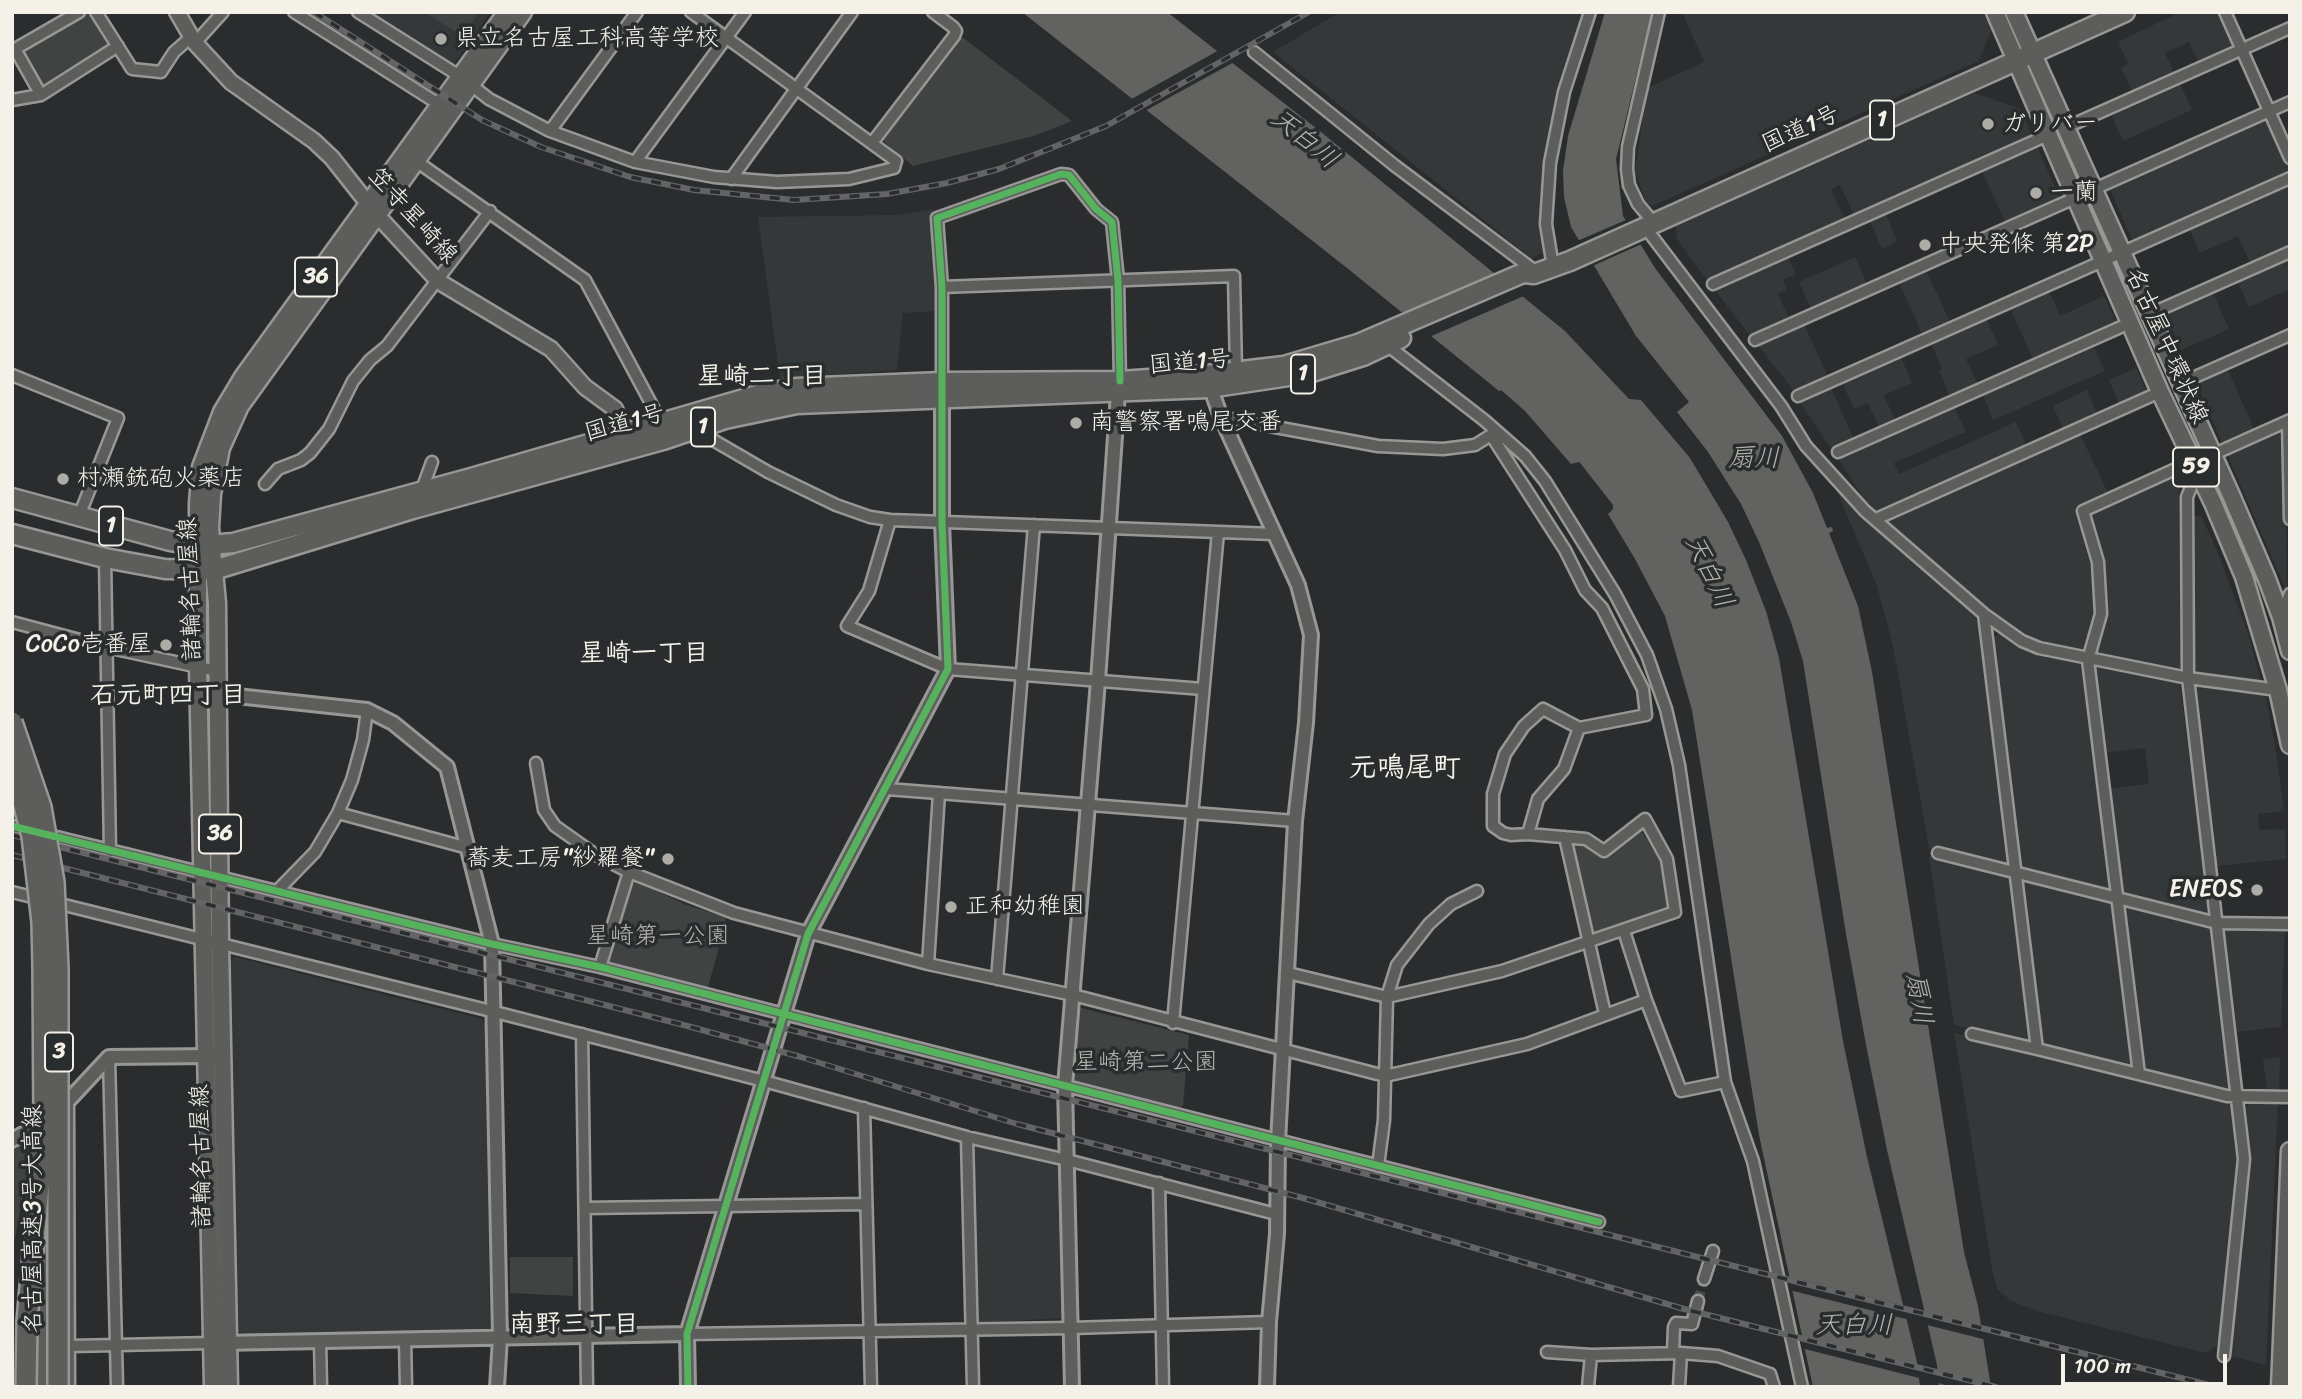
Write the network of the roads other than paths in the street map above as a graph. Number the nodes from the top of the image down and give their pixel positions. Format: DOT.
graph roads {
  1 [pos="79,12"];
  2 [pos="96,12"];
  3 [pos="177,12"];
  4 [pos="223,12"];
  5 [pos="294,12"];
  6 [pos="358,12"];
  7 [pos="507,12"];
  8 [pos="523,12"];
  9 [pos="637,12"];
  10 [pos="691,12"];
  11 [pos="745,12"];
  12 [pos="852,12"];
  13 [pos="933,12"];
  14 [pos="1659,12"];
  15 [pos="1995,12"];
  16 [pos="2014,12"];
  17 [pos="2125,12"];
  18 [pos="2225,12"];
  19 [pos="1590,13"];
  20 [pos="2290,28"];
  21 [pos="727,37"];
  22 [pos="193,40"];
  23 [pos="118,47"];
  24 [pos="2242,50"];
  25 [pos="1254,52"];
  26 [pos="2033,53"];
  27 [pos="2015,61"];
  28 [pos="466,80"];
  29 [pos="798,89"];
  30 [pos="41,94"];
  31 [pos="12,100"];
  32 [pos="2290,102"];
  33 [pos="440,105"];
  34 [pos="2269,111"];
  35 [pos="2067,127"];
  36 [pos="550,131"];
  37 [pos="2048,135"];
  38 [pos="872,143"];
  39 [pos="2290,158"];
  40 [pos="416,161"];
  41 [pos="635,162"];
  42 [pos="2290,178"];
  43 [pos="731,179"];
  44 [pos="2094,189"];
  45 [pos="2075,198"];
  46 [pos="372,210"];
  47 [pos="490,211"];
  48 [pos="1646,226"];
  49 [pos="2122,252"];
  50 [pos="2290,252"];
  51 [pos="2103,260"];
  52 [pos="1542,271"];
  53 [pos="1118,280"];
  54 [pos="438,281"];
  55 [pos="1713,284"];
  56 [pos="942,287"];
  57 [pos="2150,314"];
  58 [pos="2130,323"];
  59 [pos="2290,335"];
  60 [pos="1387,340"];
  61 [pos="1755,340"];
  62 [pos="1236,372"];
  63 [pos="12,375"];
  64 [pos="1208,382"];
  65 [pos="2179,384"];
  66 [pos="1119,387"];
  67 [pos="942,390"];
  68 [pos="2160,392"];
  69 [pos="1798,396"];
  70 [pos="1222,417"];
  71 [pos="2289,421"];
  72 [pos="661,422"];
  73 [pos="696,430"];
  74 [pos="625,432"];
  75 [pos="1493,432"];
  76 [pos="1838,452"];
  77 [pos="2212,455"];
  78 [pos="432,462"];
  79 [pos="2195,466"];
  80 [pos="265,484"];
  81 [pos="421,492"];
  82 [pos="12,498"];
  83 [pos="79,516"];
  84 [pos="1875,519"];
  85 [pos="2290,519"];
  86 [pos="890,520"];
  87 [pos="942,522"];
  88 [pos="1034,525"];
  89 [pos="1109,528"];
  90 [pos="1218,532"];
  91 [pos="12,534"];
  92 [pos="1273,534"];
  93 [pos="204,546"];
  94 [pos="105,558"];
  95 [pos="206,570"];
  96 [pos="2290,594"];
  97 [pos="1984,614"];
  98 [pos="2281,617"];
  99 [pos="12,622"];
  100 [pos="106,647"];
  101 [pos="2290,651"];
  102 [pos="2088,660"];
  103 [pos="198,667"];
  104 [pos="948,669"];
  105 [pos="217,671"];
  106 [pos="1022,675"];
  107 [pos="2188,678"];
  108 [pos="1098,681"];
  109 [pos="1203,690"];
  110 [pos="2278,690"];
  111 [pos="218,694"];
  112 [pos="367,710"];
  113 [pos="12,722"];
  114 [pos="1578,728"];
  115 [pos="2290,745"];
  116 [pos="12,761"];
  117 [pos="536,763"];
  118 [pos="887,789"];
  119 [pos="939,793"];
  120 [pos="1012,799"];
  121 [pos="1088,805"];
  122 [pos="338,813"];
  123 [pos="1192,813"];
  124 [pos="1295,821"];
  125 [pos="12,826"];
  126 [pos="1528,834"];
  127 [pos="1565,837"];
  128 [pos="468,848"];
  129 [pos="110,851"];
  130 [pos="1938,853"];
  131 [pos="629,872"];
  132 [pos="202,873"];
  133 [pos="2016,873"];
  134 [pos="220,877"];
  135 [pos="278,890"];
  136 [pos="1477,891"];
  137 [pos="12,892"];
  138 [pos="2118,899"];
  139 [pos="2217,923"];
  140 [pos="2290,923"];
  141 [pos="1624,931"];
  142 [pos="808,934"];
  143 [pos="1588,942"];
  144 [pos="212,943"];
  145 [pos="492,944"];
  146 [pos="928,964"];
  147 [pos="600,967"];
  148 [pos="1288,973"];
  149 [pos="997,979"];
  150 [pos="1073,995"];
  151 [pos="1387,997"];
  152 [pos="1646,1000"];
  153 [pos="495,1012"];
  154 [pos="1605,1014"];
  155 [pos="784,1015"];
  156 [pos="1173,1023"];
  157 [pos="582,1034"];
  158 [pos="1972,1034"];
  159 [pos="2037,1049"];
  160 [pos="1284,1051"];
  161 [pos="214,1056"];
  162 [pos="109,1057"];
  163 [pos="2139,1074"];
  164 [pos="1385,1076"];
  165 [pos="764,1081"];
  166 [pos="1725,1083"];
  167 [pos="1065,1086"];
  168 [pos="2290,1097"];
  169 [pos="2238,1098"];
  170 [pos="68,1101"];
  171 [pos="864,1108"];
  172 [pos="44,1129"];
  173 [pos="967,1137"];
  174 [pos="12,1140"];
  175 [pos="1278,1142"];
  176 [pos="2290,1151"];
  177 [pos="1067,1160"];
  178 [pos="1378,1166"];
  179 [pos="1159,1183"];
  180 [pos="866,1204"];
  181 [pos="726,1206"];
  182 [pos="584,1209"];
  183 [pos="1276,1214"];
  184 [pos="1599,1222"];
  185 [pos="1713,1251"];
  186 [pos="2288,1271"];
  187 [pos="1704,1279"];
  188 [pos="1698,1301"];
  189 [pos="1269,1322"];
  190 [pos="1162,1326"];
  191 [pos="1070,1328"];
  192 [pos="972,1330"];
  193 [pos="870,1331"];
  194 [pos="687,1334"];
  195 [pos="587,1336"];
  196 [pos="500,1338"];
  197 [pos="405,1339"];
  198 [pos="320,1341"];
  199 [pos="220,1343"];
  200 [pos="116,1345"];
  201 [pos="70,1346"];
  202 [pos="1547,1352"];
  203 [pos="1677,1353"];
  204 [pos="1591,1355"];
  205 [pos="2224,1356"];
  206 [pos="26,1387"];
  207 [pos="42,1387"];
  208 [pos="58,1387"];
  209 [pos="69,1387"];
  210 [pos="117,1387"];
  211 [pos="213,1387"];
  212 [pos="229,1387"];
  213 [pos="321,1387"];
  214 [pos="406,1387"];
  215 [pos="497,1387"];
  216 [pos="587,1387"];
  217 [pos="688,1387"];
  218 [pos="871,1387"];
  219 [pos="973,1387"];
  220 [pos="1072,1387"];
  221 [pos="1163,1387"];
  222 [pos="1267,1387"];
  223 [pos="1588,1387"];
  224 [pos="1679,1387"];
  225 [pos="1772,1387"];
  226 [pos="1802,1387"];
  227 [pos="2280,1387"];
  1 -- 30 [label="street"];
  2 -- 23 [label="street"];
  3 -- 22 [label="main road, 笠寺星崎線"];
  4 -- 22 [label="street"];
  5 -- 33 [label="street"];
  6 -- 28 [label="street"];
  7 -- 28 [label="main road, 諸輪名古屋線 / 36"];
  8 -- 28 [label="main road, 諸輪名古屋線 / 36"];
  9 -- 36 [label="street"];
  10 -- 21 [label="street"];
  11 -- 21 [label="street"];
  12 -- 29 [label="street"];
  13 -- 38 [label="street"];
  14 -- 48 [label="street"];
  15 -- 27 [label="main road, 名古屋中環状線 / 59"];
  16 -- 26 [label="main road, 名古屋中環状線 / 59"];
  17 -- 26 [label="highway, 国道1号 / 1"];
  18 -- 24 [label="street"];
  19 -- 52 [label="street"];
  20 -- 24 [label="street"];
  21 -- 29 [label="street"];
  21 -- 41 [label="street"];
  22 -- 23 [label="street"];
  22 -- 46 [label="main road, 笠寺星崎線"];
  23 -- 30 [label="street"];
  24 -- 34 [label="street"];
  24 -- 35 [label="street"];
  25 -- 52 [label="street"];
  26 -- 27 [label="highway, 国道1号 / 1"];
  26 -- 35 [label="main road, 名古屋中環状線 / 59"];
  27 -- 37 [label="main road, 名古屋中環状線 / 59"];
  27 -- 48 [label="highway, 国道1号 / 1"];
  28 -- 33 [label="main road, 諸輪名古屋線 / 36"];
  28 -- 36 [label="street"];
  28 -- 40 [label="main road, 諸輪名古屋線 / 36"];
  29 -- 38 [label="street"];
  29 -- 43 [label="street"];
  30 -- 31 [label="street"];
  32 -- 34 [label="street"];
  33 -- 46 [label="main road, 諸輪名古屋線 / 36"];
  34 -- 39 [label="street"];
  34 -- 44 [label="street"];
  35 -- 44 [label="main road, 名古屋中環状線 / 59"];
  36 -- 41 [label="street"];
  37 -- 45 [label="main road, 名古屋中環状線 / 59"];
  37 -- 55 [label="street"];
  38 -- 43 [label="street"];
  40 -- 46 [label="main road, 諸輪名古屋線 / 36"];
  40 -- 47 [label="street"];
  41 -- 43 [label="street"];
  42 -- 49 [label="street"];
  44 -- 49 [label="main road, 名古屋中環状線 / 59"];
  45 -- 51 [label="main road, 名古屋中環状線 / 59"];
  45 -- 61 [label="street"];
  46 -- 54 [label="main road, 笠寺星崎線"];
  46 -- 93 [label="main road, 諸輪名古屋線 / 36"];
  47 -- 54 [label="street"];
  47 -- 72 [label="street"];
  48 -- 52 [label="highway, 国道1号 / 1"];
  48 -- 84 [label="street"];
  49 -- 51 [label="street"];
  49 -- 57 [label="main road, 名古屋中環状線 / 59"];
  50 -- 57 [label="street"];
  51 -- 58 [label="main road, 名古屋中環状線 / 59"];
  51 -- 69 [label="street"];
  52 -- 60 [label="highway, 国道1号 / 1"];
  53 -- 56 [label="street"];
  53 -- 56 [label="street"];
  53 -- 62 [label="street"];
  53 -- 66 [label="street"];
  54 -- 74 [label="main road, 笠寺星崎線"];
  54 -- 80 [label="street"];
  56 -- 67 [label="street"];
  57 -- 65 [label="main road, 名古屋中環状線 / 59"];
  58 -- 68 [label="main road, 名古屋中環状線 / 59"];
  58 -- 76 [label="street"];
  59 -- 65 [label="street"];
  60 -- 62 [label="highway, 国道1号 / 1"];
  60 -- 64 [label="highway, 国道1号 / 1"];
  60 -- 75 [label="street"];
  62 -- 64 [label="highway, 国道1号 / 1"];
  63 -- 83 [label="street"];
  64 -- 66 [label="highway, 国道1号 / 1"];
  64 -- 70 [label="street"];
  65 -- 77 [label="main road, 名古屋中環状線 / 59"];
  66 -- 67 [label="highway, 国道1号 / 1"];
  66 -- 89 [label="street"];
  67 -- 72 [label="highway, 国道1号 / 1"];
  67 -- 73 [label="highway, 国道1号 / 1"];
  67 -- 87 [label="street"];
  68 -- 79 [label="main road, 名古屋中環状線 / 59"];
  68 -- 84 [label="street"];
  70 -- 75 [label="street"];
  70 -- 92 [label="street"];
  71 -- 77 [label="street"];
  71 -- 85 [label="street"];
  72 -- 73 [label="street"];
  72 -- 74 [label="highway, 国道1号 / 1"];
  73 -- 86 [label="street"];
  73 -- 95 [label="highway, 国道1号 / 1"];
  74 -- 81 [label="highway, 国道1号 / 1"];
  75 -- 114 [label="street"];
  75 -- 166 [label="street"];
  77 -- 79 [label="street"];
  77 -- 98 [label="main road, 名古屋中環状線 / 59"];
  78 -- 81 [label="street"];
  79 -- 102 [label="street"];
  79 -- 107 [label="street"];
  79 -- 110 [label="main road, 名古屋中環状線 / 59"];
  81 -- 93 [label="highway, 国道1号 / 1"];
  82 -- 83 [label="highway, 国道1号 / 1"];
  83 -- 93 [label="highway, 国道1号 / 1"];
  84 -- 97 [label="street"];
  86 -- 87 [label="street"];
  86 -- 104 [label="street"];
  87 -- 88 [label="street"];
  87 -- 104 [label="street"];
  88 -- 89 [label="street"];
  88 -- 106 [label="street"];
  89 -- 90 [label="street"];
  89 -- 108 [label="street"];
  90 -- 92 [label="street"];
  90 -- 109 [label="street"];
  91 -- 94 [label="highway, 国道1号 / 1"];
  92 -- 124 [label="street"];
  93 -- 95 [label="main road, 諸輪名古屋線 / 36"];
  94 -- 95 [label="highway, 国道1号 / 1"];
  94 -- 100 [label="street"];
  95 -- 103 [label="main road, 諸輪名古屋線 / 36"];
  95 -- 105 [label="main road, 諸輪名古屋線 / 36"];
  96 -- 98 [label="street"];
  97 -- 102 [label="street"];
  97 -- 133 [label="street"];
  98 -- 101 [label="main road, 名古屋中環状線 / 59"];
  99 -- 100 [label="street"];
  100 -- 103 [label="street"];
  100 -- 129 [label="street"];
  102 -- 107 [label="street"];
  102 -- 138 [label="street"];
  103 -- 105 [label="street"];
  103 -- 132 [label="main road, 諸輪名古屋線 / 36"];
  104 -- 106 [label="street"];
  104 -- 118 [label="street"];
  105 -- 111 [label="main road, 諸輪名古屋線 / 36"];
  106 -- 108 [label="street"];
  106 -- 120 [label="street"];
  107 -- 110 [label="street"];
  107 -- 139 [label="street"];
  108 -- 109 [label="street"];
  108 -- 121 [label="street"];
  109 -- 123 [label="street"];
  110 -- 115 [label="main road, 名古屋中環状線 / 59"];
  111 -- 112 [label="street"];
  111 -- 134 [label="main road, 諸輪名古屋線 / 36"];
  112 -- 122 [label="street"];
  112 -- 128 [label="street"];
  113 -- 208 [label="highway, 名古屋高速3号大高線 / 3, bridge"];
  114 -- 126 [label="street"];
  114 -- 126 [label="street"];
  116 -- 172 [label="highway, 3, bridge"];
  117 -- 131 [label="street"];
  118 -- 119 [label="street"];
  118 -- 142 [label="street"];
  119 -- 120 [label="street"];
  119 -- 146 [label="street"];
  120 -- 121 [label="street"];
  120 -- 149 [label="street"];
  121 -- 123 [label="street"];
  121 -- 150 [label="street"];
  122 -- 128 [label="street"];
  122 -- 135 [label="street"];
  123 -- 124 [label="street"];
  123 -- 156 [label="street"];
  124 -- 148 [label="street"];
  125 -- 129 [label="street"];
  126 -- 127 [label="street"];
  127 -- 141 [label="street"];
  127 -- 143 [label="street"];
  128 -- 145 [label="street"];
  129 -- 132 [label="street"];
  130 -- 133 [label="street"];
  131 -- 142 [label="street"];
  131 -- 147 [label="street"];
  132 -- 134 [label="street"];
  132 -- 144 [label="main road, 諸輪名古屋線 / 36"];
  133 -- 138 [label="street"];
  133 -- 159 [label="street"];
  134 -- 135 [label="street"];
  134 -- 144 [label="main road, 諸輪名古屋線 / 36"];
  135 -- 145 [label="street"];
  136 -- 151 [label="street"];
  137 -- 144 [label="street"];
  138 -- 139 [label="street"];
  138 -- 163 [label="street"];
  139 -- 140 [label="street"];
  139 -- 169 [label="street"];
  141 -- 143 [label="street"];
  141 -- 152 [label="street"];
  142 -- 146 [label="street"];
  142 -- 155 [label="street"];
  143 -- 151 [label="street"];
  143 -- 154 [label="street"];
  144 -- 153 [label="street"];
  144 -- 161 [label="main road, 諸輪名古屋線 / 36"];
  145 -- 147 [label="street"];
  145 -- 153 [label="street"];
  146 -- 149 [label="street"];
  147 -- 155 [label="street"];
  148 -- 151 [label="street"];
  148 -- 160 [label="street"];
  149 -- 150 [label="street"];
  150 -- 156 [label="street"];
  150 -- 167 [label="street"];
  151 -- 164 [label="street"];
  152 -- 154 [label="street"];
  152 -- 166 [label="street"];
  153 -- 157 [label="street"];
  153 -- 196 [label="street"];
  154 -- 164 [label="street"];
  155 -- 165 [label="street"];
  155 -- 167 [label="street"];
  156 -- 160 [label="street"];
  157 -- 165 [label="street"];
  157 -- 182 [label="street"];
  158 -- 159 [label="street"];
  159 -- 163 [label="street"];
  160 -- 164 [label="street"];
  160 -- 175 [label="street"];
  161 -- 162 [label="street"];
  161 -- 199 [label="main road, 諸輪名古屋線 / 36"];
  162 -- 170 [label="street"];
  162 -- 200 [label="street"];
  163 -- 169 [label="street"];
  164 -- 178 [label="street"];
  165 -- 171 [label="street"];
  165 -- 181 [label="street"];
  166 -- 226 [label="street"];
  167 -- 175 [label="street"];
  167 -- 177 [label="street"];
  168 -- 169 [label="street"];
  169 -- 205 [label="street"];
  170 -- 174 [label="street"];
  170 -- 201 [label="street"];
  171 -- 173 [label="street"];
  171 -- 180 [label="street"];
  172 -- 206 [label="highway, 3, bridge"];
  172 -- 207 [label="highway, bridge"];
  173 -- 177 [label="street"];
  173 -- 192 [label="street"];
  175 -- 178 [label="street"];
  175 -- 183 [label="street"];
  176 -- 186 [label="main road"];
  177 -- 179 [label="street"];
  177 -- 191 [label="street"];
  178 -- 184 [label="street"];
  179 -- 183 [label="street"];
  179 -- 190 [label="street"];
  180 -- 181 [label="street"];
  180 -- 193 [label="street"];
  181 -- 182 [label="street"];
  181 -- 194 [label="street"];
  182 -- 195 [label="street"];
  183 -- 189 [label="street"];
  185 -- 187 [label="street"];
  186 -- 227 [label="main road"];
  188 -- 203 [label="street"];
  189 -- 190 [label="street"];
  189 -- 222 [label="street"];
  190 -- 191 [label="street"];
  190 -- 221 [label="street"];
  191 -- 192 [label="street"];
  191 -- 220 [label="street"];
  192 -- 193 [label="street"];
  192 -- 219 [label="street"];
  193 -- 194 [label="street"];
  193 -- 218 [label="street"];
  194 -- 195 [label="street"];
  194 -- 217 [label="street"];
  195 -- 196 [label="street"];
  195 -- 216 [label="street"];
  196 -- 197 [label="street"];
  196 -- 215 [label="street"];
  197 -- 198 [label="street"];
  197 -- 214 [label="street"];
  198 -- 199 [label="street"];
  198 -- 213 [label="street"];
  199 -- 200 [label="street"];
  199 -- 211 [label="main road, 諸輪名古屋線 / 36"];
  199 -- 212 [label="main road, 諸輪名古屋線 / 36"];
  200 -- 201 [label="street"];
  200 -- 210 [label="street"];
  201 -- 209 [label="street"];
  202 -- 204 [label="street"];
  203 -- 204 [label="street"];
  203 -- 224 [label="street"];
  203 -- 225 [label="street"];
  204 -- 223 [label="street"];
}
